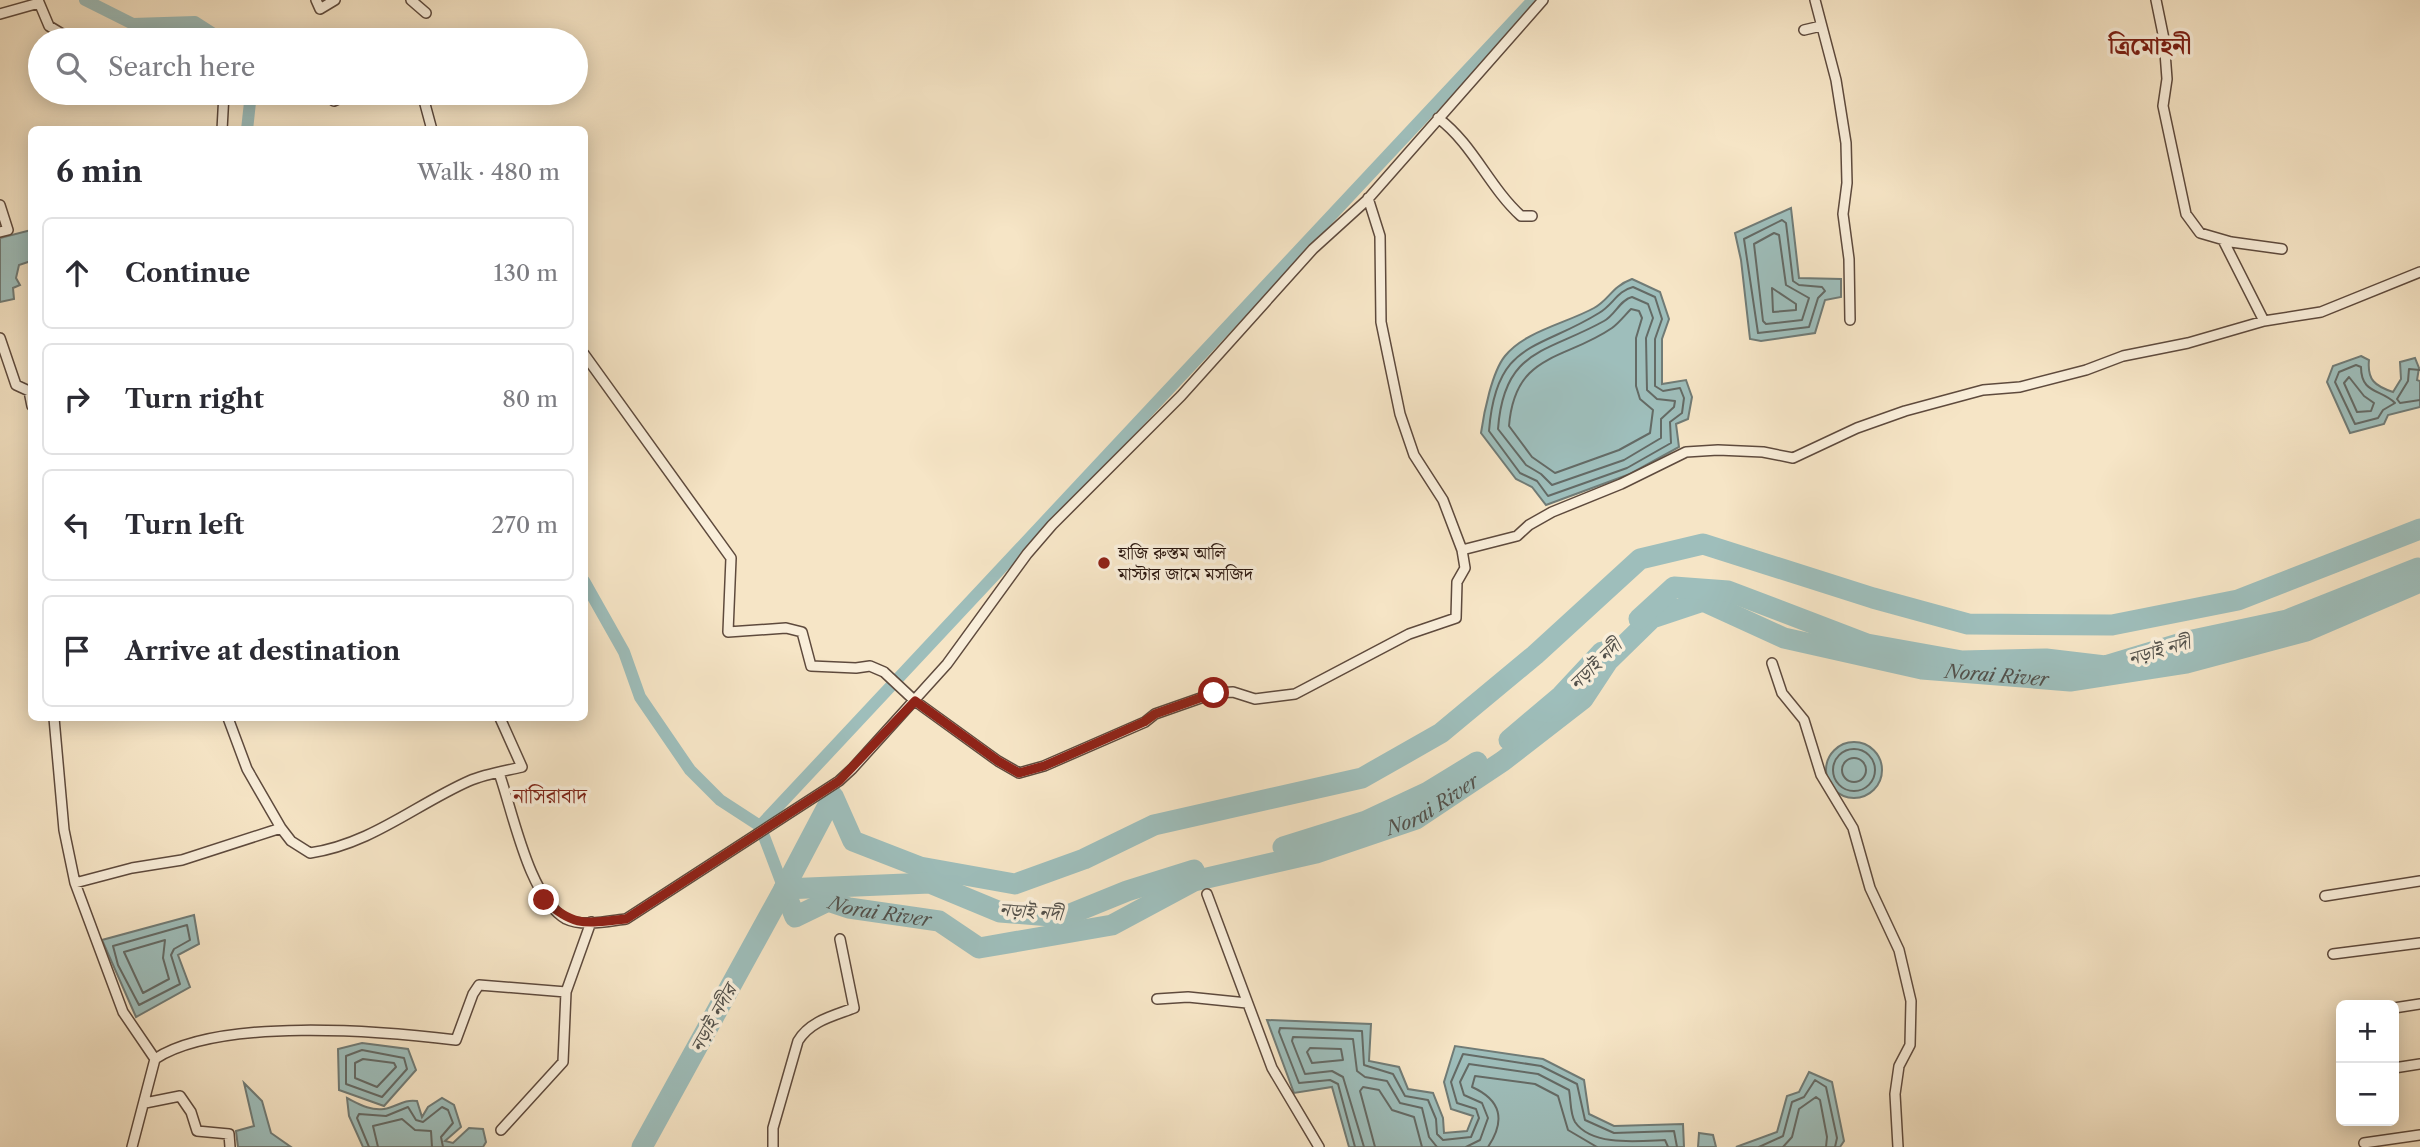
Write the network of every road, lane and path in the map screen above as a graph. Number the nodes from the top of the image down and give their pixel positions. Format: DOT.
graph roads {
  1 [pos="316,0"];
  2 [pos="335,0"];
  3 [pos="411,0"];
  4 [pos="1543,0"];
  5 [pos="1815,0"];
  6 [pos="2156,0"];
  7 [pos="39,1"];
  8 [pos="426,13"];
  9 [pos="0,14"];
  10 [pos="1821,26"];
  11 [pos="52,28"];
  12 [pos="1804,30"];
  13 [pos="223,105"];
  14 [pos="425,105"];
  15 [pos="1438,118"];
  16 [pos="222,126"];
  17 [pos="431,126"];
  18 [pos="1368,198"];
  19 [pos="0,205"];
  20 [pos="1532,216"];
  21 [pos="0,232"];
  22 [pos="2223,240"];
  23 [pos="2281,249"];
  24 [pos="2420,272"];
  25 [pos="1850,320"];
  26 [pos="2264,321"];
  27 [pos="0,338"];
  28 [pos="588,360"];
  29 [pos="28,391"];
  30 [pos="1462,550"];
  31 [pos="1772,663"];
  32 [pos="915,701"];
  33 [pos="54,721"];
  34 [pos="229,721"];
  35 [pos="501,721"];
  36 [pos="499,773"];
  37 [pos="281,828"];
  38 [pos="2420,880"];
  39 [pos="75,883"];
  40 [pos="1206,894"];
  41 [pos="2325,895"];
  42 [pos="591,922"];
  43 [pos="841,939"];
  44 [pos="2420,943"];
  45 [pos="2333,954"];
  46 [pos="566,992"];
  47 [pos="1157,999"];
  48 [pos="1247,1003"];
  49 [pos="2420,1004"];
  50 [pos="2399,1007"];
  51 [pos="155,1059"];
  52 [pos="2420,1064"];
  53 [pos="2399,1067"];
  54 [pos="145,1103"];
  55 [pos="501,1130"];
  56 [pos="2420,1135"];
  57 [pos="2364,1143"];
  58 [pos="132,1147"];
  59 [pos="230,1147"];
  60 [pos="773,1147"];
  61 [pos="1319,1147"];
  62 [pos="1898,1147"];
  1 -- 2 [label="street"];
  3 -- 8 [label="street"];
  4 -- 15 [label="street"];
  5 -- 10 [label="street"];
  6 -- 22 [label="street"];
  7 -- 9 [label="street"];
  7 -- 11 [label="street"];
  10 -- 12 [label="street"];
  10 -- 25 [label="street"];
  13 -- 16 [label="street"];
  14 -- 17 [label="street"];
  15 -- 18 [label="street"];
  15 -- 20 [label="street"];
  18 -- 30 [label="street"];
  18 -- 32 [label="street"];
  19 -- 21 [label="street"];
  22 -- 23 [label="street"];
  22 -- 26 [label="street"];
  24 -- 26 [label="street"];
  26 -- 30 [label="street"];
  27 -- 29 [label="street"];
  28 -- 32 [label="street"];
  30 -- 32 [label="street"];
  31 -- 62 [label="street"];
  32 -- 42 [label="street"];
  33 -- 39 [label="street"];
  34 -- 37 [label="street"];
  35 -- 36 [label="street"];
  36 -- 37 [label="street"];
  36 -- 42 [label="street"];
  37 -- 39 [label="street"];
  38 -- 41 [label="street"];
  39 -- 51 [label="street"];
  40 -- 48 [label="street"];
  42 -- 46 [label="street"];
  43 -- 60 [label="street"];
  44 -- 45 [label="street"];
  46 -- 51 [label="street"];
  46 -- 55 [label="street"];
  47 -- 48 [label="street"];
  48 -- 61 [label="street"];
  49 -- 50 [label="street"];
  51 -- 54 [label="street"];
  52 -- 53 [label="street"];
  54 -- 58 [label="street"];
  54 -- 59 [label="street"];
  56 -- 57 [label="street"];
}
